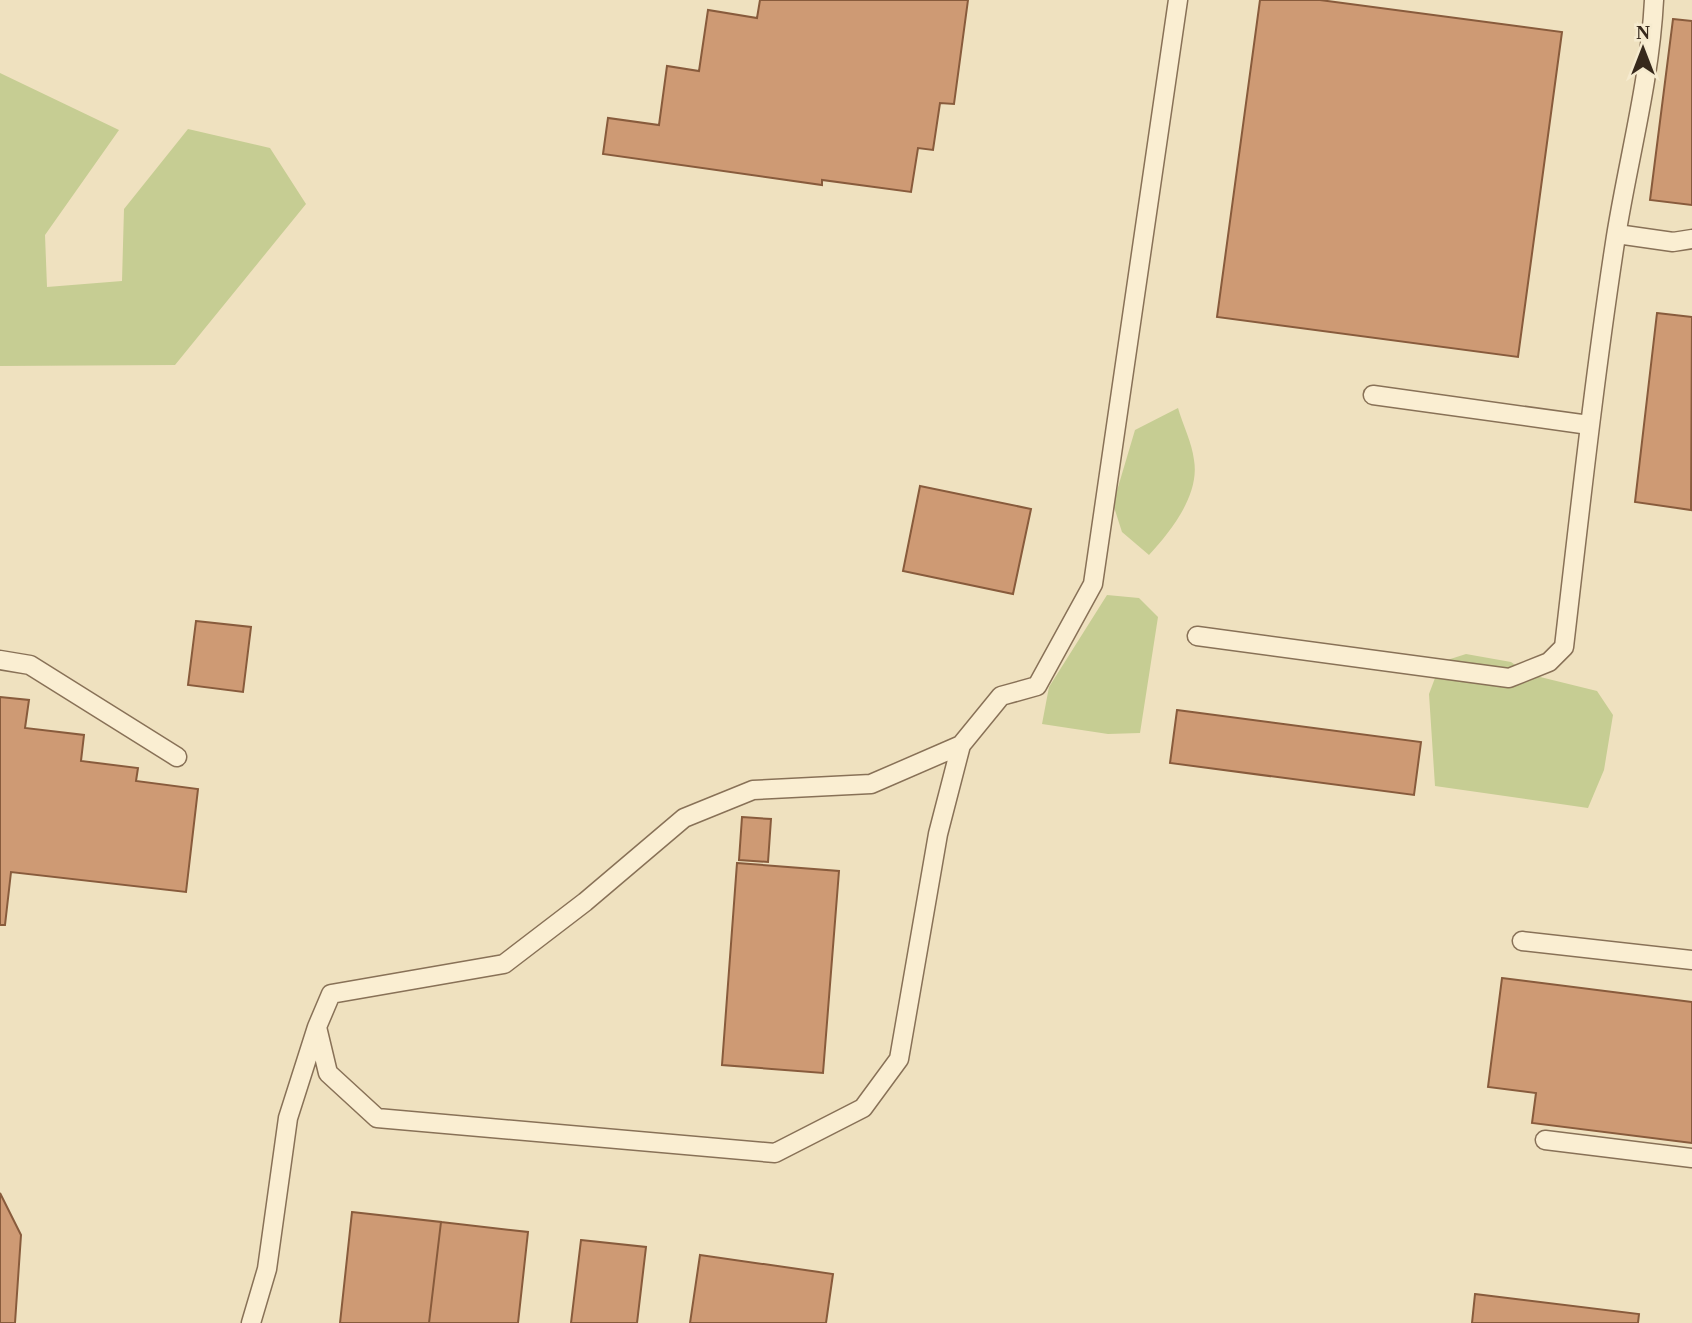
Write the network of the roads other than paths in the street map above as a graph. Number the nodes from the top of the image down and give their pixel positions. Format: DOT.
graph roads {
  1 [pos="1178,0"];
  2 [pos="1654,0"];
  3 [pos="1617,234"];
  4 [pos="1692,239"];
  5 [pos="1373,395"];
  6 [pos="1589,425"];
  7 [pos="1197,636"];
  8 [pos="0,660"];
  9 [pos="961,745"];
  10 [pos="177,757"];
  11 [pos="1522,941"];
  12 [pos="1692,960"];
  13 [pos="317,1027"];
  14 [pos="1545,1140"];
  15 [pos="1692,1158"];
  16 [pos="251,1323"];
  1 -- 9 [label="lane"];
  2 -- 3 [label="lane"];
  3 -- 4 [label="lane"];
  3 -- 6 [label="lane"];
  5 -- 6 [label="lane"];
  6 -- 7 [label="lane"];
  8 -- 10 [label="lane"];
  9 -- 13 [label="lane"];
  9 -- 13 [label="lane"];
  11 -- 12 [label="lane"];
  13 -- 16 [label="lane"];
  14 -- 15 [label="lane"];
}
